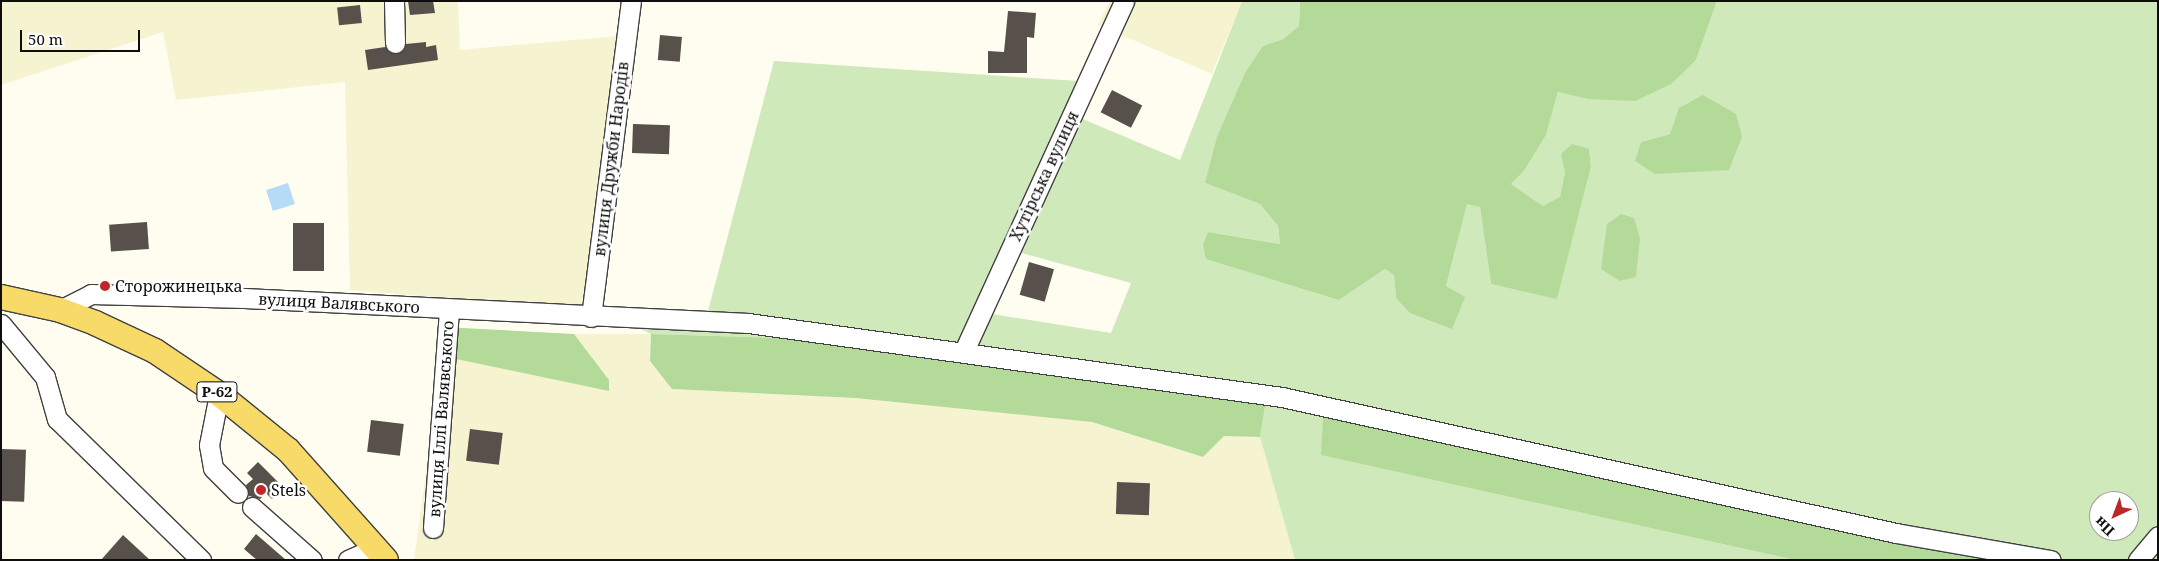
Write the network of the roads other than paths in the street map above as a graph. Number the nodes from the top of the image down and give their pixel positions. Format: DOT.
graph roads {
  1 [pos="394,1"];
  2 [pos="630,1"];
  3 [pos="1124,1"];
  4 [pos="395,43"];
  5 [pos="1,297"];
  6 [pos="60,310"];
  7 [pos="449,310"];
  8 [pos="591,318"];
  9 [pos="1,324"];
  10 [pos="964,351"];
  11 [pos="219,394"];
  12 [pos="238,493"];
  13 [pos="252,507"];
  14 [pos="433,528"];
  15 [pos="2158,536"];
  16 [pos="381,554"];
  17 [pos="201,560"];
  18 [pos="312,560"];
  19 [pos="348,560"];
  20 [pos="2051,560"];
  21 [pos="2138,560"];
  1 -- 4 [label="street"];
  2 -- 8 [label="street, вулиця Дружби Народів"];
  3 -- 10 [label="street, Хутірська вулиця"];
  5 -- 6 [label="main road, Р-62"];
  6 -- 7 [label="street, вулиця Валявського"];
  6 -- 11 [label="main road, Р-62"];
  7 -- 8 [label="street, вулиця Валявського"];
  7 -- 14 [label="street, вулиця Іллі Валявського"];
  8 -- 10 [label="street, вулиця Валявського"];
  9 -- 17 [label="street"];
  10 -- 20 [label="street, вулиця Валявського"];
  11 -- 12 [label="street"];
  11 -- 16 [label="main road, Р-62"];
  13 -- 18 [label="street"];
  15 -- 21 [label="street"];
  16 -- 19 [label="street"];
}
